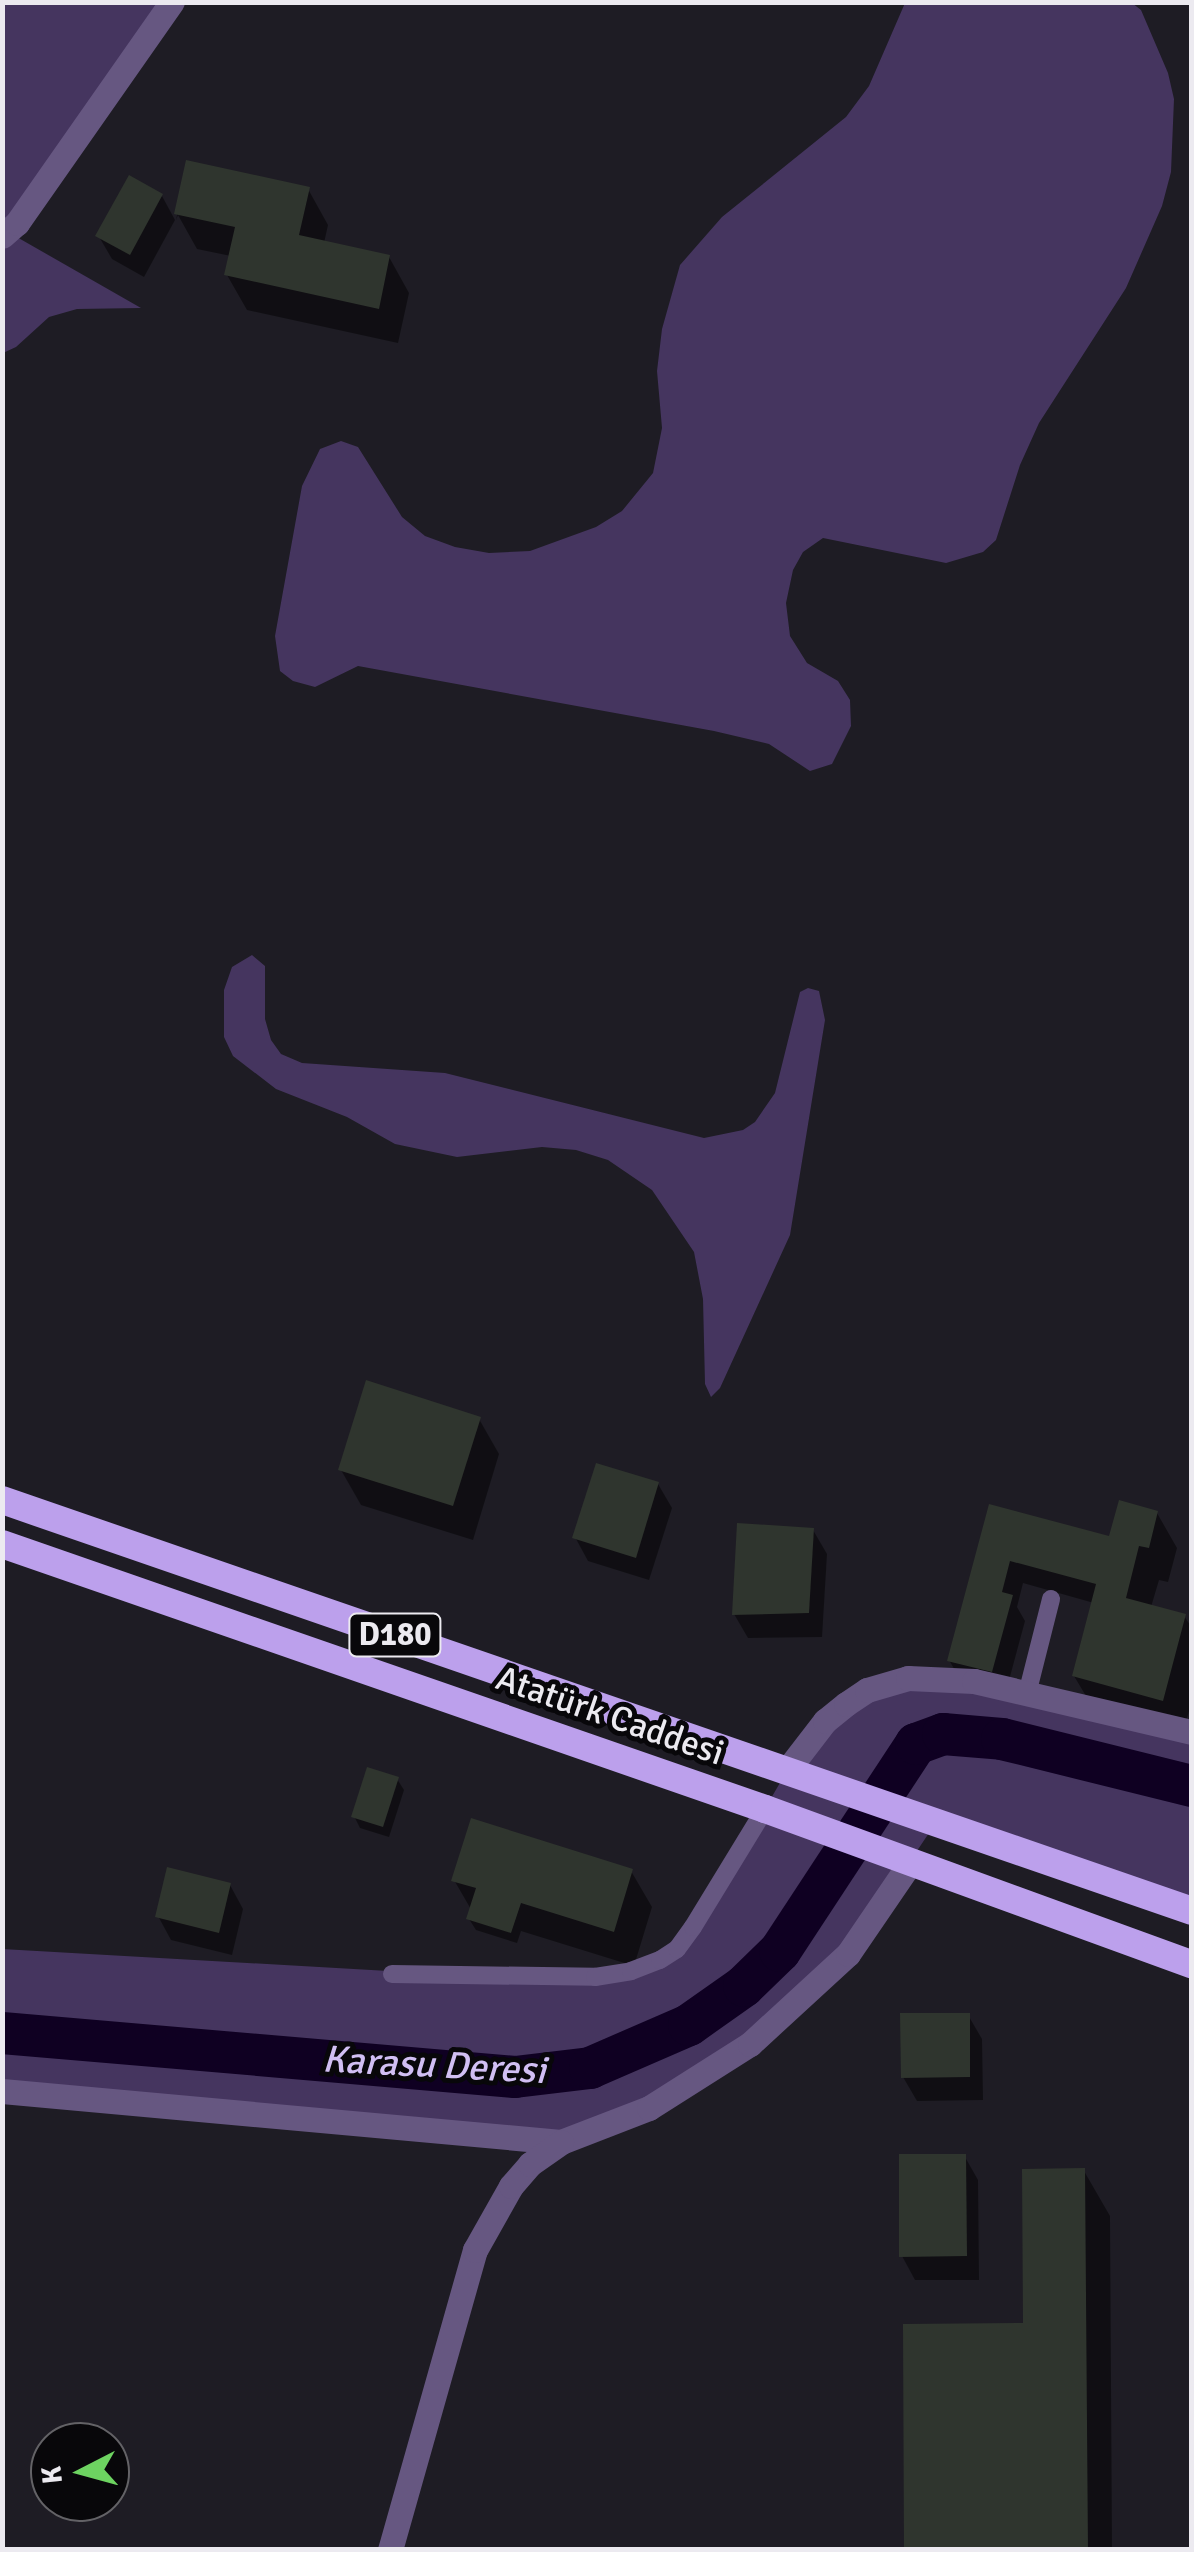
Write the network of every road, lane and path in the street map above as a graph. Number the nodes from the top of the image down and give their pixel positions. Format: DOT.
graph roads {
  1 [pos="172,2"];
  2 [pos="2,236"];
  3 [pos="2,1500"];
  4 [pos="2,1544"];
  5 [pos="1050,1599"];
  6 [pos="1027,1694"];
  7 [pos="1192,1732"];
  8 [pos="788,1769"];
  9 [pos="765,1810"];
  10 [pos="910,1863"];
  11 [pos="1192,1910"];
  12 [pos="1192,1964"];
  13 [pos="392,1974"];
  14 [pos="2,2091"];
  15 [pos="561,2142"];
  16 [pos="390,2550"];
  1 -- 2 [label="street"];
  3 -- 8 [label="highway, Atatürk Caddesi / D180"];
  4 -- 9 [label="highway, Atatürk Caddesi / D180"];
  5 -- 6 [label="lane"];
  6 -- 7 [label="street"];
  6 -- 8 [label="street"];
  8 -- 11 [label="highway, Atatürk Caddesi / D180"];
  9 -- 10 [label="highway, Atatürk Caddesi / D180"];
  9 -- 13 [label="lane"];
  10 -- 12 [label="highway, Atatürk Caddesi / D180"];
  10 -- 15 [label="street"];
  14 -- 15 [label="street"];
  15 -- 16 [label="street"];
}
